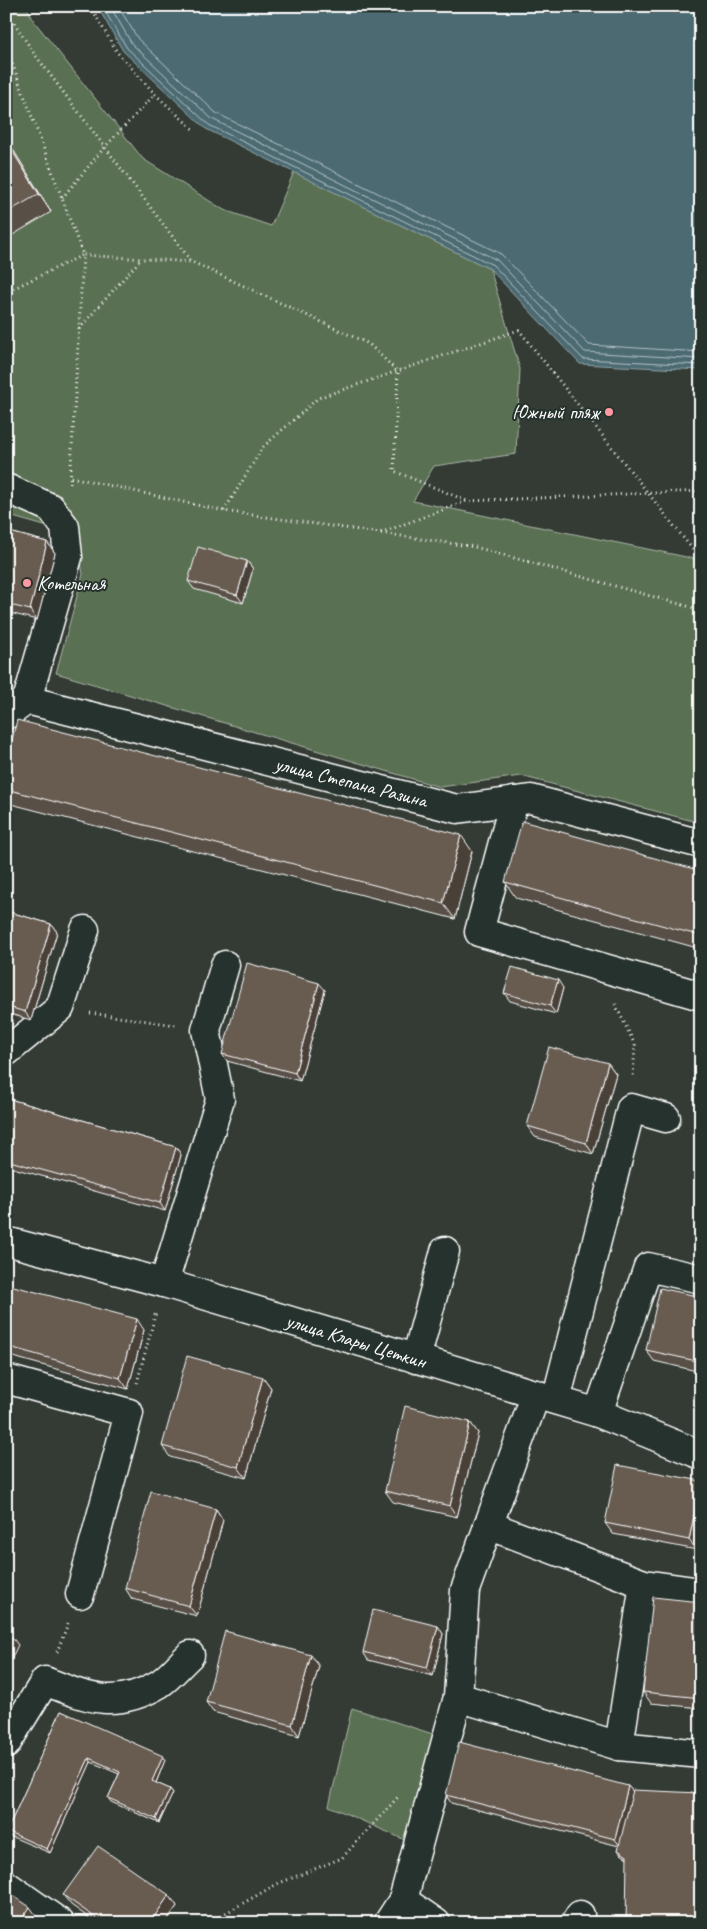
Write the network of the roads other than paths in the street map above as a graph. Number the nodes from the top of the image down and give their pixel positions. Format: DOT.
graph roads {
  1 [pos="6,488"];
  2 [pos="17,708"];
  3 [pos="514,802"];
  4 [pos="701,844"];
  5 [pos="85,930"];
  6 [pos="225,965"];
  7 [pos="701,996"];
  8 [pos="6,1052"];
  9 [pos="666,1118"];
  10 [pos="6,1240"];
  11 [pos="446,1251"];
  12 [pos="701,1279"];
  13 [pos="164,1283"];
  14 [pos="416,1359"];
  15 [pos="6,1380"];
  16 [pos="546,1397"];
  17 [pos="598,1413"];
  18 [pos="701,1455"];
  19 [pos="488,1525"];
  20 [pos="644,1584"];
  21 [pos="701,1592"];
  22 [pos="80,1594"];
  23 [pos="190,1655"];
  24 [pos="458,1697"];
  25 [pos="6,1744"];
  26 [pos="619,1746"];
  27 [pos="701,1754"];
  28 [pos="6,1885"];
  29 [pos="404,1900"];
  30 [pos="60,1923"];
  31 [pos="388,1923"];
  32 [pos="436,1923"];
  1 -- 2 [label="street"];
  2 -- 3 [label="street, улица Степана Разина"];
  3 -- 4 [label="street, улица Степана Разина"];
  3 -- 7 [label="street"];
  5 -- 8 [label="street"];
  6 -- 13 [label="street"];
  9 -- 16 [label="street"];
  10 -- 13 [label="street, улица Клары Цеткин"];
  11 -- 14 [label="street"];
  12 -- 17 [label="street"];
  13 -- 14 [label="street, улица Клары Цеткин"];
  14 -- 16 [label="street, улица Клары Цеткин"];
  15 -- 22 [label="street"];
  16 -- 17 [label="street, улица Клары Цеткин"];
  16 -- 19 [label="street"];
  17 -- 18 [label="street, улица Клары Цеткин"];
  19 -- 20 [label="street"];
  19 -- 24 [label="street"];
  20 -- 21 [label="street"];
  20 -- 26 [label="street"];
  23 -- 25 [label="street"];
  24 -- 26 [label="street"];
  24 -- 29 [label="street"];
  26 -- 27 [label="street"];
  28 -- 30 [label="street"];
  29 -- 31 [label="street"];
  29 -- 32 [label="street"];
}
